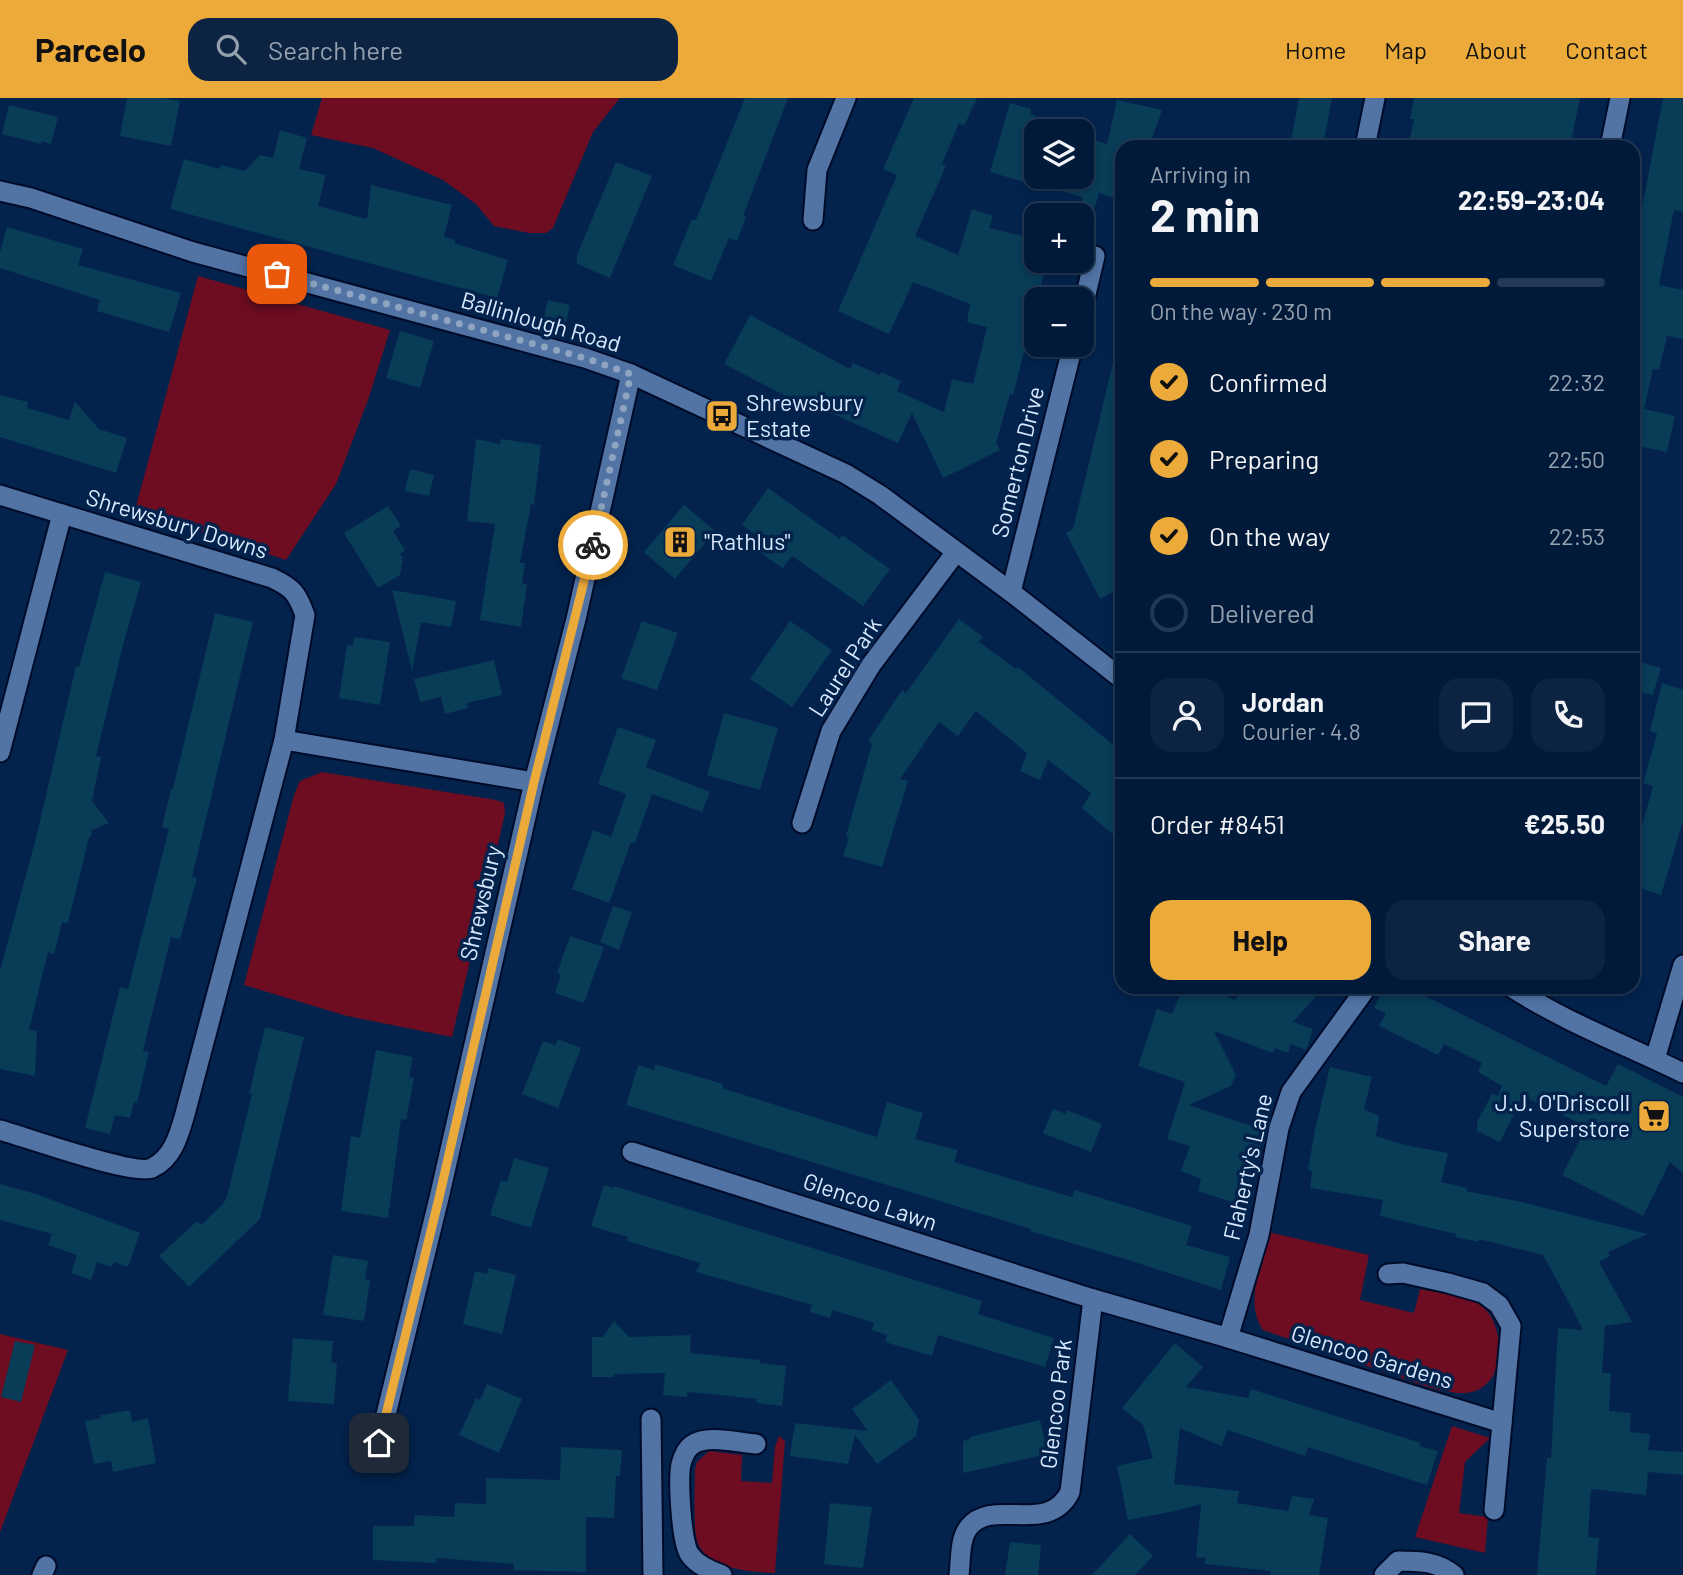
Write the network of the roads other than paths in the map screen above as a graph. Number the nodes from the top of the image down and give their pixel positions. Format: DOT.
graph roads {
  1 [pos="846,98"];
  2 [pos="1375,98"];
  3 [pos="1620,98"];
  4 [pos="1366,140"];
  5 [pos="1611,140"];
  6 [pos="0,191"];
  7 [pos="813,220"];
  8 [pos="1095,256"];
  9 [pos="1088,287"];
  10 [pos="1070,357"];
  11 [pos="631,374"];
  12 [pos="0,495"];
  13 [pos="62,514"];
  14 [pos="956,552"];
  15 [pos="1011,592"];
  16 [pos="1115,674"];
  17 [pos="284,740"];
  18 [pos="0,752"];
  19 [pos="534,782"];
  20 [pos="802,823"];
  21 [pos="1683,965"];
  22 [pos="1362,994"];
  23 [pos="1522,994"];
  24 [pos="1655,1059"];
  25 [pos="1683,1073"];
  26 [pos="0,1130"];
  27 [pos="632,1152"];
  28 [pos="1388,1274"];
  29 [pos="1093,1299"];
  30 [pos="1228,1338"];
  31 [pos="650,1419"];
  32 [pos="1502,1423"];
  33 [pos="379,1443"];
  34 [pos="756,1444"];
  35 [pos="1494,1510"];
  36 [pos="653,1575"];
  37 [pos="722,1575"];
  38 [pos="959,1575"];
  39 [pos="1384,1575"];
  40 [pos="1454,1575"];
  1 -- 7 [label="street"];
  2 -- 4 [label="street"];
  3 -- 5 [label="street"];
  6 -- 11 [label="street, Ballinlough Road"];
  8 -- 9 [label="street"];
  10 -- 15 [label="street, Somerton Drive"];
  11 -- 14 [label="street, Ballinlough Road"];
  11 -- 19 [label="street, Shrewsbury"];
  12 -- 13 [label="street"];
  13 -- 17 [label="street, Shrewsbury Downs"];
  13 -- 18 [label="street, Shrewsbury Downs"];
  14 -- 15 [label="street, Ballinlough Road"];
  14 -- 20 [label="street, Laurel Park"];
  15 -- 16 [label="street, Ballinlough Road"];
  17 -- 19 [label="street"];
  17 -- 26 [label="street, Shrewsbury Downs"];
  19 -- 33 [label="street, Shrewsbury"];
  21 -- 24 [label="street"];
  22 -- 30 [label="street, Flaherty's Lane"];
  23 -- 24 [label="street"];
  24 -- 25 [label="street"];
  27 -- 29 [label="street, Glencoo Lawn"];
  28 -- 32 [label="street"];
  29 -- 30 [label="street"];
  29 -- 38 [label="street, Glencoo Park"];
  30 -- 32 [label="street, Glencoo Gardens"];
  31 -- 36 [label="street"];
  32 -- 35 [label="street"];
  34 -- 37 [label="street"];
  39 -- 40 [label="street"];
}
